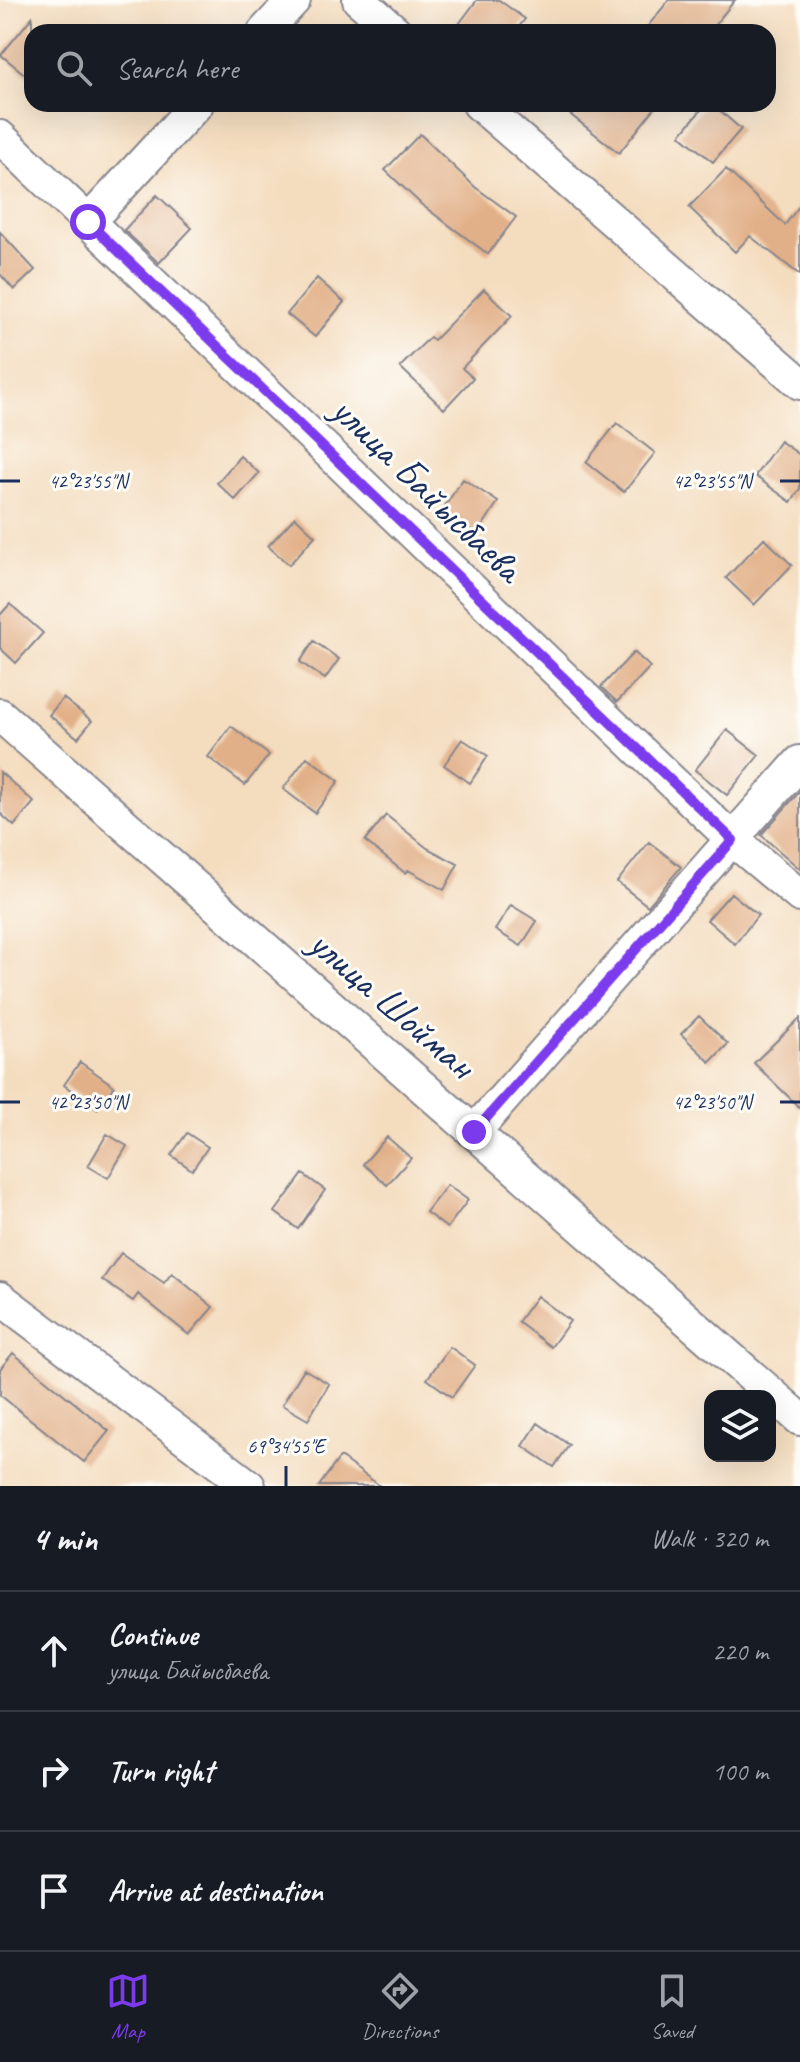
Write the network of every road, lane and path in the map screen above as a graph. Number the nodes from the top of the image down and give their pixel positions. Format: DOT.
graph roads {
  1 [pos="294,0"];
  2 [pos="359,0"];
  3 [pos="272,24"];
  4 [pos="387,24"];
  5 [pos="190,112"];
  6 [pos="488,112"];
  7 [pos="0,137"];
  8 [pos="88,222"];
  9 [pos="800,383"];
  10 [pos="0,715"];
  11 [pos="800,762"];
  12 [pos="733,840"];
  13 [pos="800,896"];
  14 [pos="474,1132"];
  15 [pos="0,1298"];
  16 [pos="800,1419"];
  17 [pos="249,1486"];
  1 -- 3 [label="street"];
  2 -- 4 [label="street"];
  5 -- 8 [label="street"];
  6 -- 9 [label="street"];
  7 -- 8 [label="street, улица Байысбаева"];
  8 -- 12 [label="street, улица Байысбаева"];
  10 -- 14 [label="street, улица Шойман"];
  11 -- 12 [label="street"];
  12 -- 13 [label="street, улица Байысбаева"];
  12 -- 14 [label="street"];
  14 -- 16 [label="street, улица Шойман"];
  15 -- 17 [label="street"];
}
